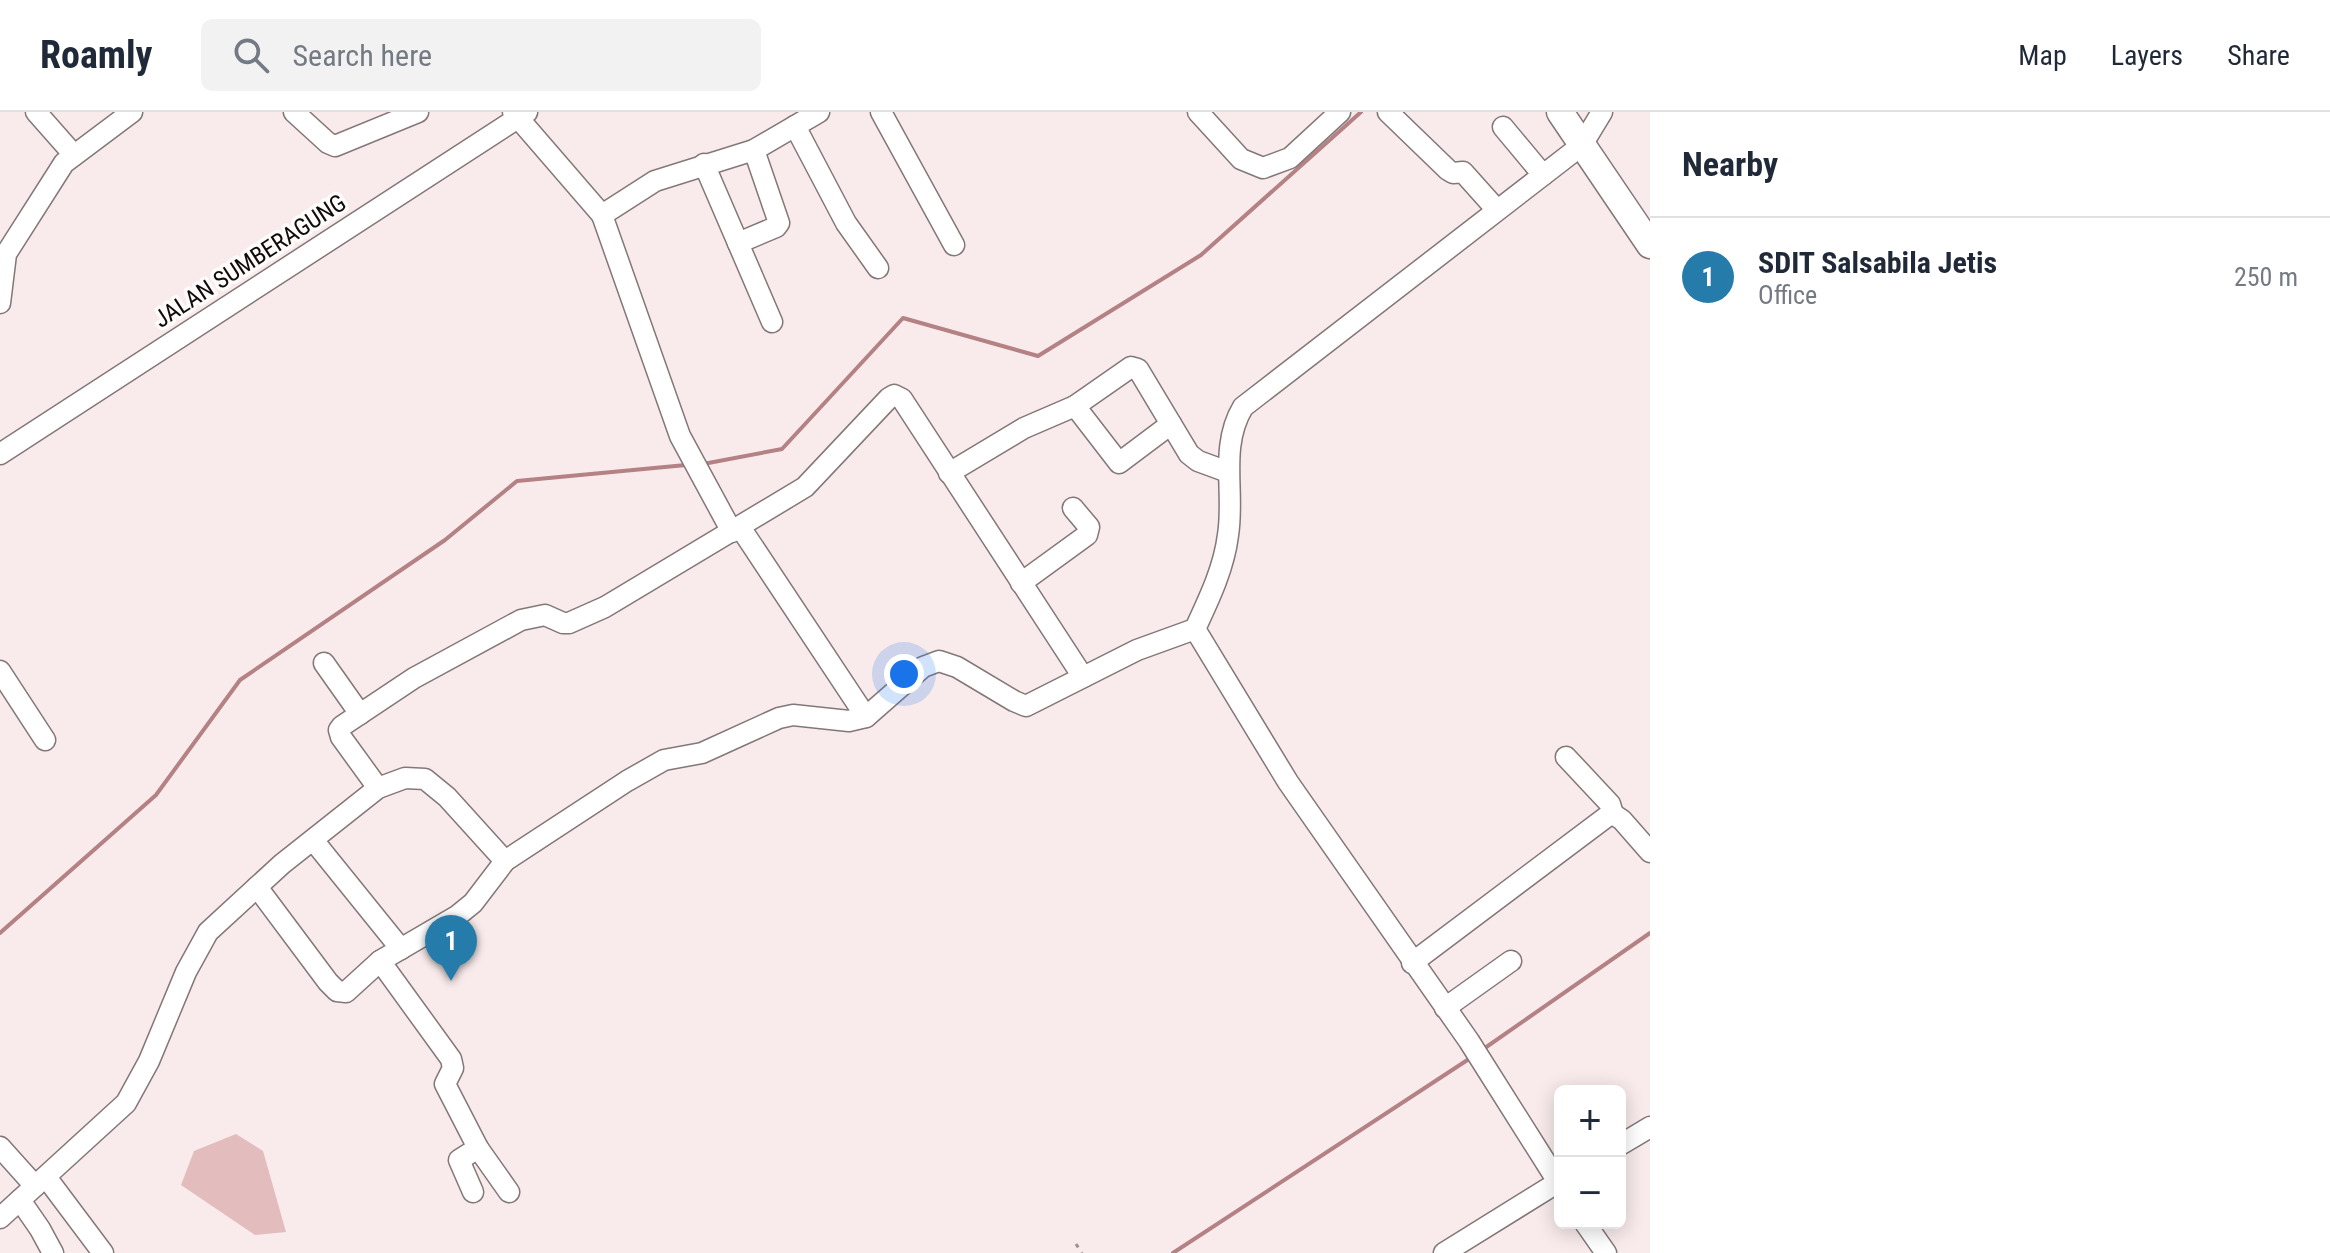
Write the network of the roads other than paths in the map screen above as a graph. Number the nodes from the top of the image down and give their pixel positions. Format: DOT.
graph roads {
  1 [pos="36,112"];
  2 [pos="132,112"];
  3 [pos="294,112"];
  4 [pos="418,112"];
  5 [pos="819,112"];
  6 [pos="881,112"];
  7 [pos="1198,112"];
  8 [pos="1340,112"];
  9 [pos="1388,112"];
  10 [pos="1560,112"];
  11 [pos="1602,112"];
  12 [pos="519,114"];
  13 [pos="795,126"];
  14 [pos="1503,127"];
  15 [pos="1582,145"];
  16 [pos="754,150"];
  17 [pos="74,155"];
  18 [pos="704,164"];
  19 [pos="1543,175"];
  20 [pos="1497,210"];
  21 [pos="602,215"];
  22 [pos="738,243"];
  23 [pos="954,245"];
  24 [pos="1650,245"];
  25 [pos="2,263"];
  26 [pos="878,268"];
  27 [pos="0,303"];
  28 [pos="772,322"];
  29 [pos="1075,406"];
  30 [pos="1171,424"];
  31 [pos="0,454"];
  32 [pos="1219,469"];
  33 [pos="949,473"];
  34 [pos="1073,508"];
  35 [pos="736,530"];
  36 [pos="1021,583"];
  37 [pos="1195,629"];
  38 [pos="324,663"];
  39 [pos="0,671"];
  40 [pos="1083,677"];
  41 [pos="360,714"];
  42 [pos="866,717"];
  43 [pos="45,740"];
  44 [pos="1566,757"];
  45 [pos="378,788"];
  46 [pos="1613,814"];
  47 [pos="313,840"];
  48 [pos="1650,852"];
  49 [pos="505,861"];
  50 [pos="257,887"];
  51 [pos="401,949"];
  52 [pos="380,961"];
  53 [pos="1511,961"];
  54 [pos="1412,963"];
  55 [pos="1445,1008"];
  56 [pos="1650,1127"];
  57 [pos="1626,1141"];
  58 [pos="0,1147"];
  59 [pos="478,1148"];
  60 [pos="1554,1175"];
  61 [pos="1554,1186"];
  62 [pos="34,1188"];
  63 [pos="473,1192"];
  64 [pos="509,1192"];
  65 [pos="0,1218"];
  66 [pos="1589,1229"];
  67 [pos="53,1253"];
  68 [pos="103,1253"];
  69 [pos="1444,1253"];
  70 [pos="1606,1253"];
  1 -- 17 [label="street"];
  2 -- 17 [label="street"];
  3 -- 4 [label="street"];
  5 -- 13 [label="street"];
  6 -- 23 [label="street"];
  7 -- 8 [label="street"];
  9 -- 20 [label="street"];
  10 -- 15 [label="main road"];
  11 -- 15 [label="street"];
  12 -- 21 [label="street"];
  12 -- 31 [label="street, JALAN SUMBERAGUNG"];
  13 -- 16 [label="street"];
  13 -- 26 [label="street"];
  14 -- 19 [label="street"];
  15 -- 19 [label="street"];
  15 -- 24 [label="main road"];
  16 -- 18 [label="street"];
  16 -- 22 [label="street"];
  17 -- 25 [label="street"];
  18 -- 21 [label="street"];
  18 -- 22 [label="street"];
  19 -- 20 [label="street"];
  20 -- 32 [label="street"];
  21 -- 35 [label="street"];
  22 -- 28 [label="street"];
  25 -- 27 [label="street"];
  29 -- 30 [label="street"];
  29 -- 30 [label="street"];
  29 -- 33 [label="street"];
  30 -- 32 [label="street"];
  32 -- 37 [label="street"];
  33 -- 35 [label="street"];
  33 -- 36 [label="street"];
  34 -- 36 [label="street"];
  35 -- 41 [label="street"];
  35 -- 42 [label="street"];
  36 -- 40 [label="street"];
  37 -- 40 [label="street"];
  37 -- 54 [label="street"];
  38 -- 41 [label="street"];
  39 -- 43 [label="street"];
  40 -- 42 [label="street"];
  41 -- 45 [label="street"];
  42 -- 49 [label="street"];
  44 -- 46 [label="street"];
  45 -- 47 [label="street"];
  45 -- 49 [label="street"];
  46 -- 48 [label="street"];
  46 -- 54 [label="street"];
  47 -- 50 [label="street"];
  47 -- 51 [label="street"];
  49 -- 51 [label="street"];
  50 -- 52 [label="street"];
  50 -- 62 [label="street"];
  51 -- 52 [label="street"];
  52 -- 59 [label="street"];
  53 -- 55 [label="street"];
  54 -- 55 [label="street"];
  55 -- 60 [label="street"];
  56 -- 57 [label="street"];
  58 -- 62 [label="street"];
  59 -- 63 [label="street"];
  59 -- 64 [label="street"];
  61 -- 69 [label="street"];
  62 -- 65 [label="street"];
  62 -- 67 [label="street"];
  62 -- 68 [label="street"];
  66 -- 70 [label="street"];
}
